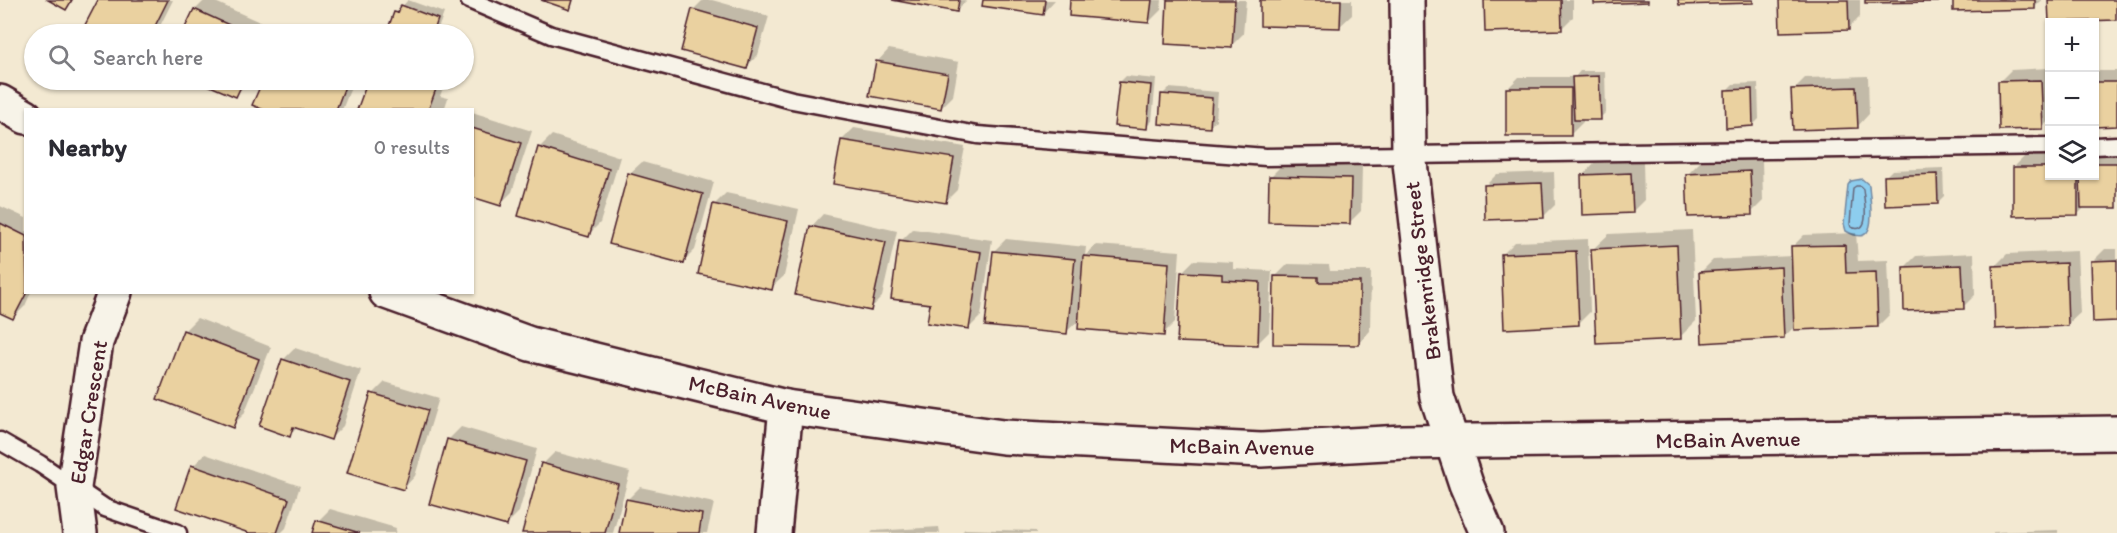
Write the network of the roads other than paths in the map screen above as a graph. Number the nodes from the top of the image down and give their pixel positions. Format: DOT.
graph roads {
  1 [pos="469,0"];
  2 [pos="1407,0"];
  3 [pos="0,102"];
  4 [pos="24,116"];
  5 [pos="2045,146"];
  6 [pos="2099,146"];
  7 [pos="2117,146"];
  8 [pos="1409,154"];
  9 [pos="114,294"];
  10 [pos="392,294"];
  11 [pos="786,406"];
  12 [pos="2117,433"];
  13 [pos="0,441"];
  14 [pos="1452,443"];
  15 [pos="74,487"];
  16 [pos="80,533"];
  17 [pos="178,533"];
  18 [pos="774,533"];
  19 [pos="1487,533"];
  1 -- 8 [label="lane"];
  2 -- 8 [label="street, Brakenridge Street"];
  3 -- 4 [label="street"];
  5 -- 8 [label="lane"];
  6 -- 7 [label="lane"];
  8 -- 14 [label="street, Brakenridge Street"];
  9 -- 15 [label="street, Edgar Crescent"];
  10 -- 11 [label="street, McBain Avenue"];
  11 -- 14 [label="street, McBain Avenue"];
  11 -- 18 [label="street"];
  12 -- 14 [label="street, McBain Avenue"];
  13 -- 15 [label="lane"];
  14 -- 19 [label="street, Brakenridge Street"];
  15 -- 16 [label="street, Edgar Crescent"];
  15 -- 17 [label="lane"];
}
